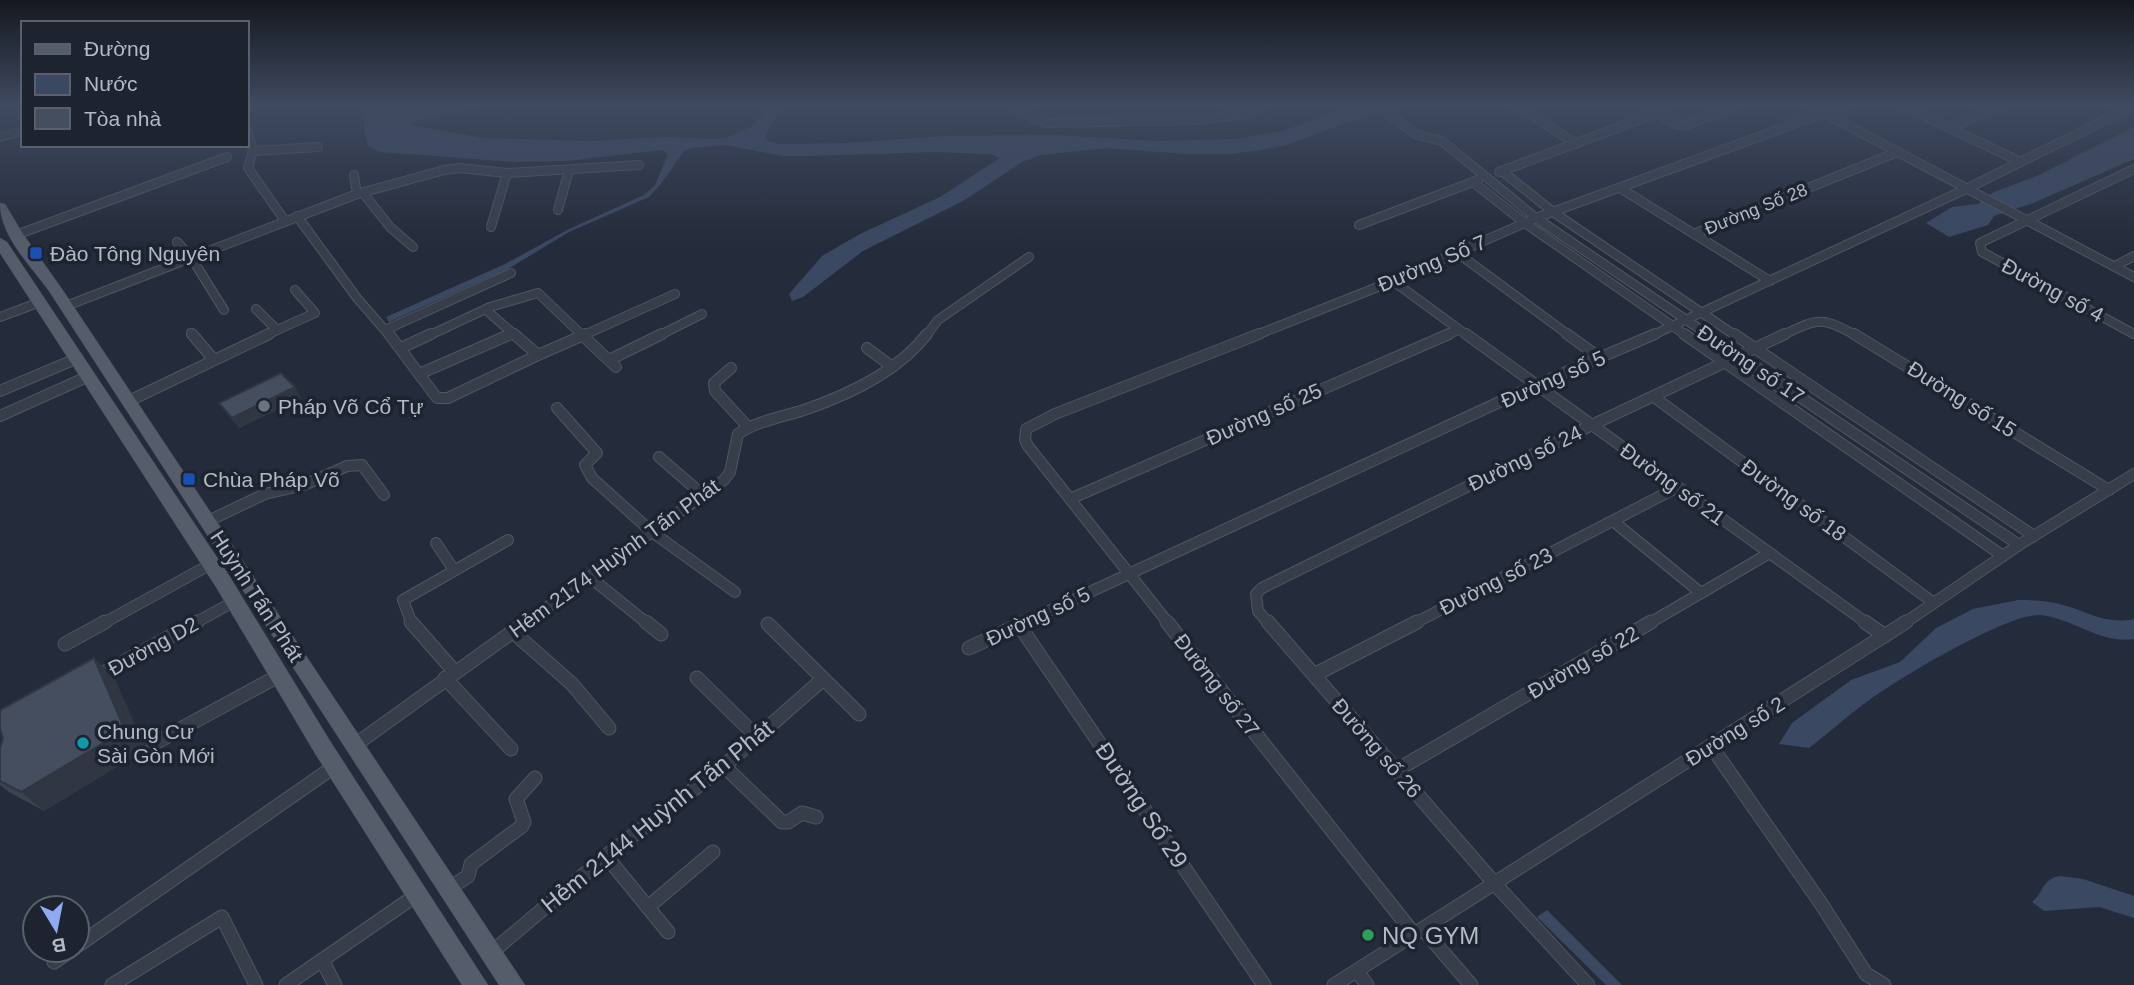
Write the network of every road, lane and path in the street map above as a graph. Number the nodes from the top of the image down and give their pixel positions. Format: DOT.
graph roads {
  1 [pos="253,151"];
  2 [pos="1454,151"];
  3 [pos="1557,151"];
  4 [pos="1722,151"];
  5 [pos="1891,151"];
  6 [pos="1998,151"];
  7 [pos="2043,151"];
  8 [pos="1895,153"];
  9 [pos="227,157"];
  10 [pos="2021,162"];
  11 [pos="639,164"];
  12 [pos="2134,169"];
  13 [pos="569,170"];
  14 [pos="1502,171"];
  15 [pos="506,173"];
  16 [pos="355,175"];
  17 [pos="1487,177"];
  18 [pos="1473,182"];
  19 [pos="1620,188"];
  20 [pos="1969,191"];
  21 [pos="360,194"];
  22 [pos="0,207"];
  23 [pos="558,210"];
  24 [pos="1553,212"];
  25 [pos="297,216"];
  26 [pos="1536,218"];
  27 [pos="2022,219"];
  28 [pos="285,221"];
  29 [pos="1525,223"];
  30 [pos="1359,225"];
  31 [pos="491,227"];
  32 [pos="1694,234"];
  33 [pos="16,235"];
  34 [pos="0,242"];
  35 [pos="177,242"];
  36 [pos="413,247"];
  37 [pos="1456,253"];
  38 [pos="2134,256"];
  39 [pos="191,257"];
  40 [pos="1029,257"];
  41 [pos="2115,267"];
  42 [pos="511,273"];
  43 [pos="2134,276"];
  44 [pos="1393,281"];
  45 [pos="1770,281"];
  46 [pos="295,290"];
  47 [pos="675,293"];
  48 [pos="40,302"];
  49 [pos="66,306"];
  50 [pos="256,309"];
  51 [pos="224,310"];
  52 [pos="486,310"];
  53 [pos="702,314"];
  54 [pos="1700,314"];
  55 [pos="0,317"];
  56 [pos="1687,320"];
  57 [pos="1812,321"];
  58 [pos="1674,326"];
  59 [pos="277,330"];
  60 [pos="385,330"];
  61 [pos="1458,330"];
  62 [pos="191,333"];
  63 [pos="513,333"];
  64 [pos="583,334"];
  65 [pos="2134,334"];
  66 [pos="401,348"];
  67 [pos="867,348"];
  68 [pos="1754,349"];
  69 [pos="538,355"];
  70 [pos="1741,357"];
  71 [pos="78,358"];
  72 [pos="1600,358"];
  73 [pos="214,360"];
  74 [pos="1728,363"];
  75 [pos="891,366"];
  76 [pos="731,368"];
  77 [pos="419,374"];
  78 [pos="89,376"];
  79 [pos="1540,388"];
  80 [pos="0,391"];
  81 [pos="1654,397"];
  82 [pos="129,401"];
  83 [pos="557,408"];
  84 [pos="0,416"];
  85 [pos="1592,425"];
  86 [pos="748,427"];
  87 [pos="1025,434"];
  88 [pos="659,457"];
  89 [pos="161,468"];
  90 [pos="2134,474"];
  91 [pos="1678,487"];
  92 [pos="2109,490"];
  93 [pos="384,495"];
  94 [pos="703,495"];
  95 [pos="1070,499"];
  96 [pos="208,521"];
  97 [pos="1613,522"];
  98 [pos="652,532"];
  99 [pos="2034,536"];
  100 [pos="508,540"];
  101 [pos="436,543"];
  102 [pos="2020,545"];
  103 [pos="1768,554"];
  104 [pos="2003,556"];
  105 [pos="211,564"];
  106 [pos="454,570"];
  107 [pos="1129,573"];
  108 [pos="591,578"];
  109 [pos="735,592"];
  110 [pos="1701,593"];
  111 [pos="235,601"];
  112 [pos="1934,603"];
  113 [pos="1258,611"];
  114 [pos="768,624"];
  115 [pos="1019,625"];
  116 [pos="512,631"];
  117 [pos="661,634"];
  118 [pos="1885,636"];
  119 [pos="65,644"];
  120 [pos="969,648"];
  121 [pos="280,675"];
  122 [pos="450,675"];
  123 [pos="1314,675"];
  124 [pos="697,678"];
  125 [pos="822,680"];
  126 [pos="81,685"];
  127 [pos="859,714"];
  128 [pos="609,729"];
  129 [pos="757,737"];
  130 [pos="153,744"];
  131 [pos="355,745"];
  132 [pos="1711,746"];
  133 [pos="511,749"];
  134 [pos="335,766"];
  135 [pos="724,766"];
  136 [pos="1397,770"];
  137 [pos="535,778"];
  138 [pos="816,817"];
  139 [pos="713,852"];
  140 [pos="606,856"];
  141 [pos="1495,884"];
  142 [pos="450,888"];
  143 [pos="418,894"];
  144 [pos="648,907"];
  145 [pos="668,932"];
  146 [pos="1418,932"];
  147 [pos="91,936"];
  148 [pos="492,952"];
  149 [pos="322,960"];
  150 [pos="1357,971"];
  151 [pos="1468,981"];
  152 [pos="112,985"];
  153 [pos="257,985"];
  154 [pos="286,985"];
  155 [pos="335,985"];
  156 [pos="476,985"];
  157 [pos="513,985"];
  158 [pos="1264,985"];
  159 [pos="1334,985"];
  160 [pos="1367,985"];
  161 [pos="1588,985"];
  162 [pos="1884,985"];
  1 -- 28 [label="street"];
  2 -- 17 [label="street"];
  3 -- 14 [label="street"];
  4 -- 19 [label="street, Đường Số 7"];
  5 -- 8 [label="street"];
  6 -- 10 [label="street"];
  7 -- 10 [label="street, Đường số 5"];
  8 -- 20 [label="street"];
  8 -- 32 [label="street, Đường Số 28"];
  9 -- 33 [label="street"];
  10 -- 20 [label="street, Đường số 5"];
  11 -- 13 [label="street"];
  12 -- 27 [label="street, Đường số 4"];
  13 -- 15 [label="street"];
  13 -- 23 [label="street"];
  14 -- 17 [label="street"];
  14 -- 24 [label="street, Đường số 17"];
  15 -- 21 [label="street"];
  15 -- 31 [label="street"];
  16 -- 21 [label="street"];
  17 -- 18 [label="street"];
  17 -- 26 [label="street, Đường số 17"];
  18 -- 29 [label="street"];
  18 -- 30 [label="street"];
  19 -- 24 [label="street, Đường Số 7"];
  19 -- 32 [label="street"];
  20 -- 27 [label="street"];
  20 -- 45 [label="street, Đường số 5"];
  21 -- 25 [label="street"];
  21 -- 36 [label="street"];
  22 -- 33 [label="main road, Huỳnh Tấn Phát"];
  24 -- 26 [label="street, Đường Số 7"];
  24 -- 54 [label="street, Đường số 17"];
  25 -- 28 [label="street"];
  25 -- 60 [label="street"];
  26 -- 29 [label="street, Đường Số 7"];
  26 -- 56 [label="street, Đường số 17"];
  27 -- 41 [label="street"];
  27 -- 65 [label="street, Đường số 4"];
  28 -- 39 [label="street"];
  29 -- 37 [label="street, Đường Số 7"];
  29 -- 58 [label="street"];
  32 -- 45 [label="street"];
  33 -- 34 [label="main road"];
  33 -- 49 [label="main road, Huỳnh Tấn Phát"];
  34 -- 48 [label="main road, Huỳnh Tấn Phát"];
  35 -- 39 [label="street"];
  37 -- 44 [label="street, Đường Số 7"];
  37 -- 72 [label="street"];
  38 -- 41 [label="street"];
  39 -- 49 [label="street"];
  39 -- 51 [label="street"];
  40 -- 75 [label="street"];
  41 -- 43 [label="street"];
  42 -- 60 [label="street"];
  44 -- 61 [label="street, Đường số 21"];
  44 -- 87 [label="street, Đường Số 7"];
  45 -- 54 [label="street, Đường số 5"];
  46 -- 59 [label="street"];
  47 -- 64 [label="street"];
  48 -- 55 [label="street"];
  48 -- 71 [label="main road, Huỳnh Tấn Phát"];
  49 -- 82 [label="main road, Huỳnh Tấn Phát"];
  50 -- 59 [label="street"];
  52 -- 63 [label="street"];
  52 -- 64 [label="street"];
  52 -- 66 [label="street"];
  53 -- 64 [label="street"];
  54 -- 56 [label="street, Đường số 5"];
  54 -- 68 [label="street, Đường số 17"];
  56 -- 58 [label="street, Đường số 5"];
  56 -- 70 [label="street, Đường số 17"];
  57 -- 68 [label="street, Đường số 24"];
  57 -- 92 [label="street, Đường số 15"];
  58 -- 72 [label="street, Đường số 5"];
  58 -- 74 [label="street"];
  59 -- 73 [label="street"];
  60 -- 66 [label="street"];
  61 -- 79 [label="street, Đường số 21"];
  61 -- 95 [label="street, Đường số 25"];
  62 -- 73 [label="street"];
  63 -- 69 [label="street"];
  63 -- 77 [label="street"];
  64 -- 69 [label="street"];
  66 -- 77 [label="street"];
  67 -- 75 [label="street"];
  68 -- 70 [label="street, Đường số 24"];
  68 -- 99 [label="street, Đường số 17"];
  69 -- 77 [label="street"];
  70 -- 74 [label="street, Đường số 24"];
  70 -- 102 [label="street, Đường số 17"];
  71 -- 78 [label="main road, Huỳnh Tấn Phát"];
  71 -- 80 [label="street"];
  72 -- 79 [label="street, Đường số 5"];
  73 -- 82 [label="street"];
  74 -- 81 [label="street, Đường số 24"];
  74 -- 104 [label="street"];
  75 -- 86 [label="street"];
  76 -- 86 [label="street"];
  78 -- 84 [label="street"];
  78 -- 89 [label="main road, Huỳnh Tấn Phát"];
  79 -- 85 [label="street, Đường số 21"];
  79 -- 107 [label="street, Đường số 5"];
  81 -- 85 [label="street, Đường số 24"];
  81 -- 112 [label="street, Đường số 18"];
  82 -- 89 [label="main road, Huỳnh Tấn Phát"];
  83 -- 98 [label="street"];
  85 -- 91 [label="street, Đường số 21"];
  85 -- 113 [label="street, Đường số 24"];
  86 -- 94 [label="street, Hẻm 2174 Huỳnh Tấn Phát"];
  87 -- 95 [label="street, Đường số 27"];
  88 -- 94 [label="street"];
  89 -- 96 [label="main road, Huỳnh Tấn Phát"];
  89 -- 105 [label="main road, Huỳnh Tấn Phát"];
  90 -- 92 [label="street, Đường số 2"];
  91 -- 97 [label="street, Đường số 23"];
  91 -- 103 [label="street, Đường số 21"];
  92 -- 99 [label="street, Đường số 2"];
  93 -- 96 [label="street"];
  94 -- 98 [label="street, Hẻm 2174 Huỳnh Tấn Phát"];
  95 -- 107 [label="street, Đường số 27"];
  96 -- 131 [label="main road, Huỳnh Tấn Phát"];
  97 -- 110 [label="street"];
  97 -- 123 [label="street, Đường số 23"];
  98 -- 108 [label="street, Hẻm 2174 Huỳnh Tấn Phát"];
  98 -- 109 [label="street"];
  99 -- 102 [label="street, Đường số 2"];
  100 -- 106 [label="street"];
  101 -- 106 [label="street"];
  102 -- 104 [label="street, Đường số 2"];
  103 -- 110 [label="street, Đường số 22"];
  103 -- 118 [label="street, Đường số 21"];
  104 -- 112 [label="street, Đường số 2"];
  105 -- 111 [label="main road, Huỳnh Tấn Phát"];
  105 -- 119 [label="street"];
  106 -- 122 [label="street"];
  107 -- 115 [label="street, Đường số 5"];
  107 -- 146 [label="street, Đường số 27"];
  108 -- 116 [label="street, Hẻm 2174 Huỳnh Tấn Phát"];
  108 -- 117 [label="street"];
  110 -- 136 [label="street, Đường số 22"];
  111 -- 121 [label="main road, Huỳnh Tấn Phát"];
  111 -- 126 [label="street, Đường D2"];
  112 -- 118 [label="street, Đường số 2"];
  113 -- 123 [label="street, Đường số 26"];
  114 -- 125 [label="street"];
  115 -- 120 [label="street, Đường số 5"];
  115 -- 158 [label="street, Đường Số 29"];
  116 -- 122 [label="street, Hẻm 2174 Huỳnh Tấn Phát"];
  116 -- 128 [label="street"];
  118 -- 132 [label="street, Đường số 2"];
  121 -- 130 [label="street"];
  121 -- 134 [label="main road, Huỳnh Tấn Phát"];
  122 -- 131 [label="street, Hẻm 2174 Huỳnh Tấn Phát"];
  122 -- 133 [label="street"];
  123 -- 136 [label="street, Đường số 26"];
  124 -- 129 [label="street"];
  125 -- 127 [label="street"];
  125 -- 129 [label="street, Hẻm 2144 Huỳnh Tấn Phát"];
  129 -- 135 [label="street, Hẻm 2144 Huỳnh Tấn Phát"];
  131 -- 142 [label="main road, Huỳnh Tấn Phát"];
  132 -- 141 [label="street, Đường số 2"];
  132 -- 162 [label="street"];
  134 -- 143 [label="main road, Huỳnh Tấn Phát"];
  134 -- 147 [label="street"];
  135 -- 138 [label="street"];
  135 -- 140 [label="street, Hẻm 2144 Huỳnh Tấn Phát"];
  136 -- 141 [label="street, Đường số 26"];
  137 -- 142 [label="street"];
  139 -- 144 [label="street"];
  140 -- 144 [label="street"];
  140 -- 148 [label="street, Hẻm 2144 Huỳnh Tấn Phát"];
  141 -- 146 [label="street, Đường số 2"];
  141 -- 161 [label="street, Đường số 26"];
  142 -- 148 [label="main road, Huỳnh Tấn Phát"];
  143 -- 149 [label="street"];
  143 -- 156 [label="main road, Huỳnh Tấn Phát"];
  144 -- 145 [label="street"];
  146 -- 150 [label="street, Đường số 2"];
  146 -- 151 [label="street, Đường số 27"];
  148 -- 157 [label="main road, Huỳnh Tấn Phát"];
  149 -- 154 [label="street"];
  149 -- 155 [label="street"];
  150 -- 159 [label="street, Đường số 2"];
  150 -- 160 [label="street"];
  152 -- 153 [label="street"];
}
